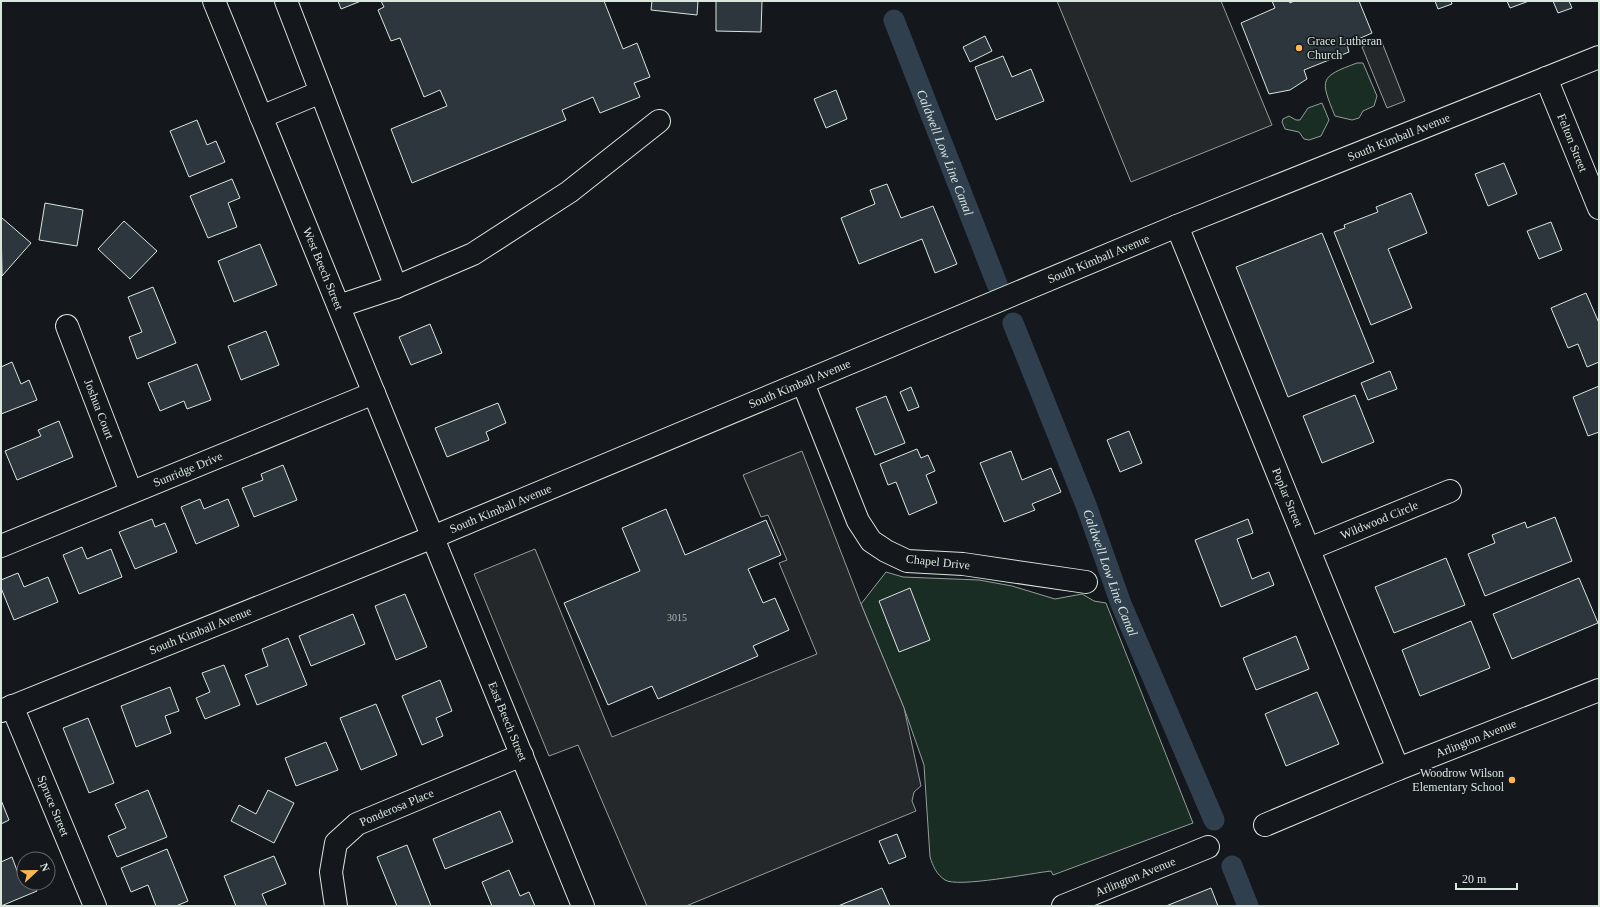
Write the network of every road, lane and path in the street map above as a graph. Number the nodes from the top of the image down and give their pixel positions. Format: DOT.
graph roads {
  1 [pos="214,1"];
  2 [pos="286,1"];
  3 [pos="1599,57"];
  4 [pos="1546,78"];
  5 [pos="321,92"];
  6 [pos="261,117"];
  7 [pos="659,121"];
  8 [pos="1599,208"];
  9 [pos="1177,226"];
  10 [pos="396,286"];
  11 [pos="338,306"];
  12 [pos="67,326"];
  13 [pos="803,383"];
  14 [pos="374,393"];
  15 [pos="1450,491"];
  16 [pos="131,492"];
  17 [pos="433,537"];
  18 [pos="1,546"];
  19 [pos="1309,549"];
  20 [pos="1086,582"];
  21 [pos="1599,690"];
  22 [pos="6,709"];
  23 [pos="522,754"];
  24 [pos="1398,769"];
  25 [pos="1265,825"];
  26 [pos="1208,847"];
  27 [pos="1075,904"];
  28 [pos="94,906"];
  29 [pos="336,906"];
  30 [pos="583,906"];
  1 -- 6 [label="street, West Beech Street"];
  2 -- 5 [label="street"];
  3 -- 4 [label="street, South Kimball Avenue"];
  4 -- 8 [label="street, Felton Street"];
  4 -- 9 [label="street, South Kimball Avenue"];
  5 -- 6 [label="street"];
  5 -- 10 [label="street"];
  6 -- 11 [label="street, West Beech Street"];
  7 -- 10 [label="street"];
  9 -- 13 [label="street, South Kimball Avenue"];
  9 -- 19 [label="street, Poplar Street"];
  10 -- 11 [label="street"];
  11 -- 14 [label="street, West Beech Street"];
  12 -- 16 [label="street, Joshua Court"];
  13 -- 17 [label="street, South Kimball Avenue"];
  13 -- 20 [label="street, Chapel Drive"];
  14 -- 16 [label="street, Sunridge Drive"];
  14 -- 17 [label="street, West Beech Street"];
  15 -- 19 [label="street, Wildwood Circle"];
  16 -- 18 [label="street, Sunridge Drive"];
  17 -- 22 [label="street, South Kimball Avenue"];
  17 -- 23 [label="street, East Beech Street"];
  19 -- 24 [label="street, Poplar Street"];
  21 -- 24 [label="street, Arlington Avenue"];
  22 -- 28 [label="street, Spruce Street"];
  23 -- 29 [label="street, Ponderosa Place"];
  23 -- 30 [label="street, East Beech Street"];
  24 -- 25 [label="street, Arlington Avenue"];
  26 -- 27 [label="street, Arlington Avenue"];
}
